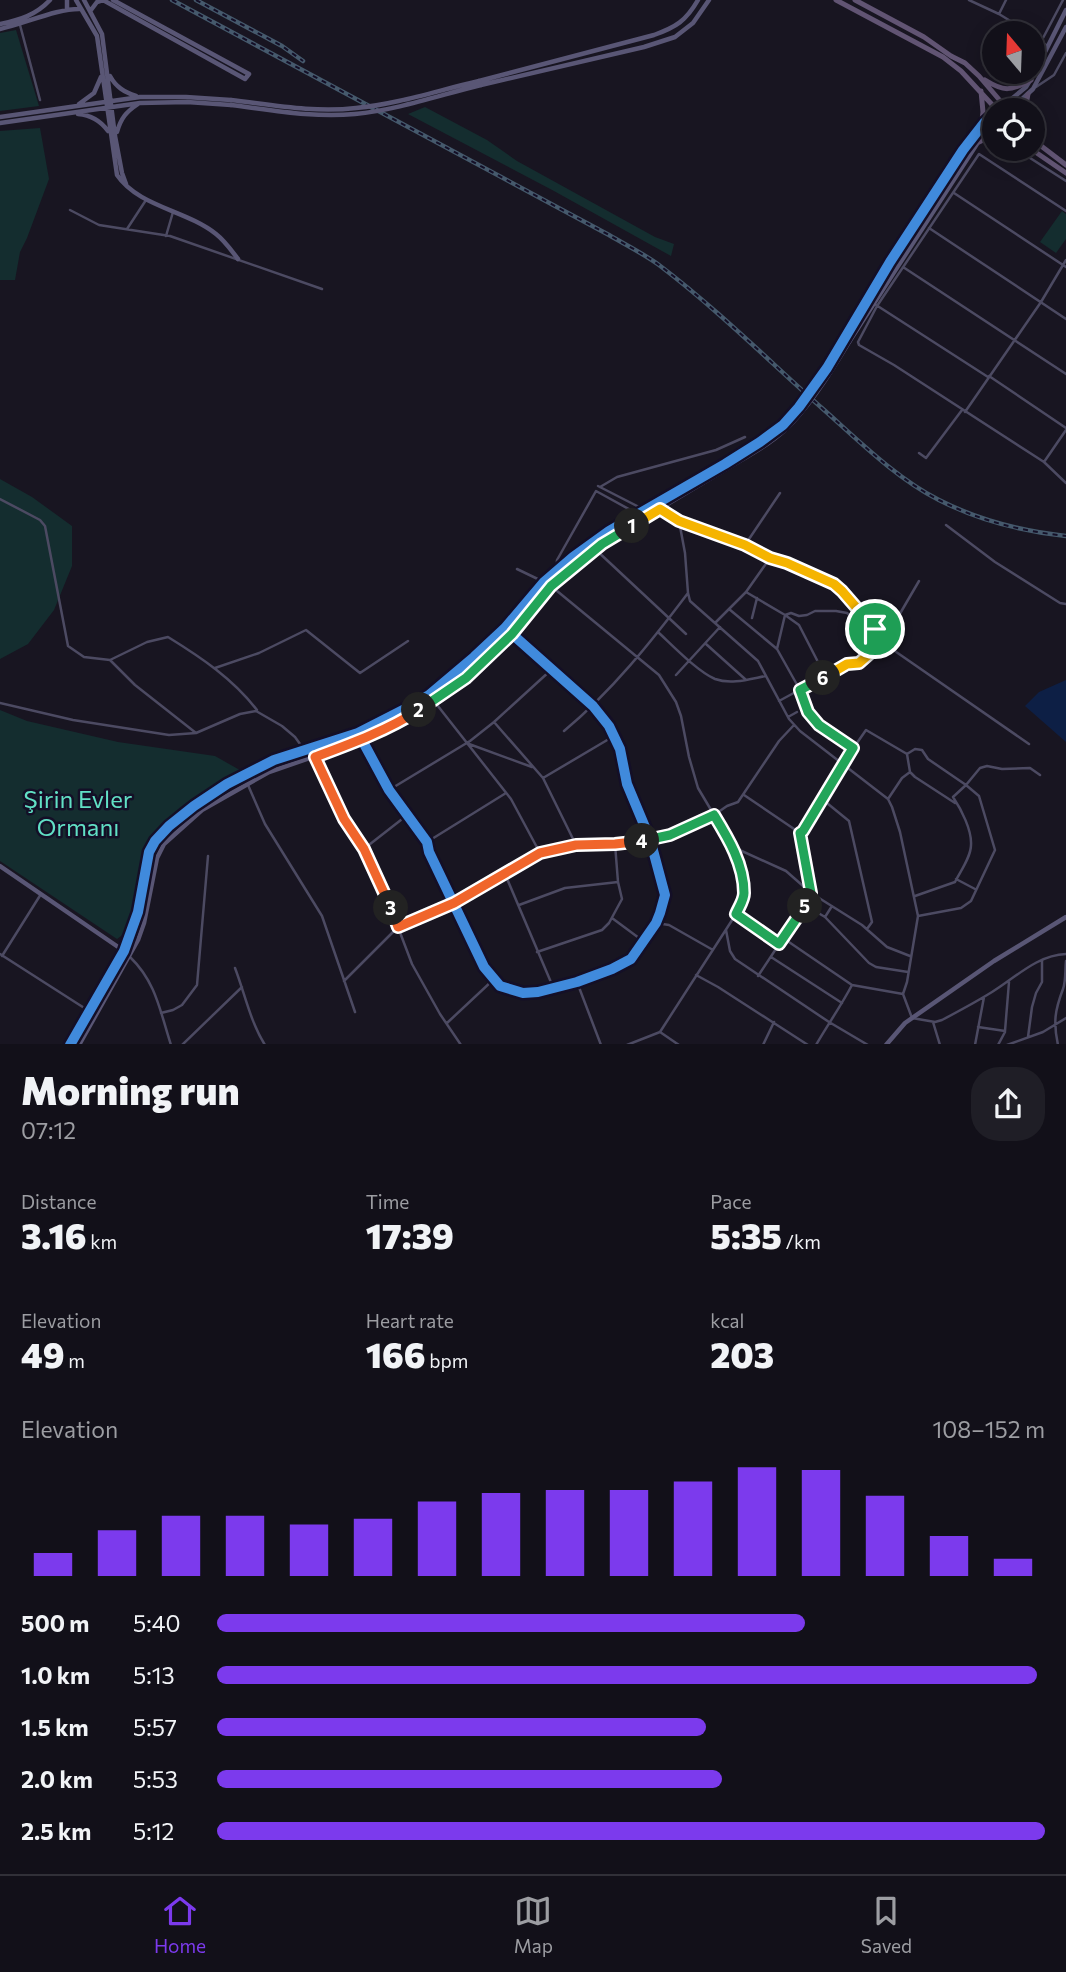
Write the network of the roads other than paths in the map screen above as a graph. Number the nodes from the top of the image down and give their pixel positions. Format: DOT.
graph roads {
  1 [pos="50,0"];
  2 [pos="67,0"];
  3 [pos="76,0"];
  4 [pos="84,0"];
  5 [pos="103,0"];
  6 [pos="113,0"];
  7 [pos="698,0"];
  8 [pos="709,0"];
  9 [pos="836,0"];
  10 [pos="855,0"];
  11 [pos="969,0"];
  12 [pos="1006,0"];
  13 [pos="1063,0"];
  14 [pos="81,9"];
  15 [pos="66,10"];
  16 [pos="1066,10"];
  17 [pos="90,11"];
  18 [pos="999,14"];
  19 [pos="1010,21"];
  20 [pos="0,24"];
  21 [pos="20,25"];
  22 [pos="1066,27"];
  23 [pos="0,29"];
  24 [pos="1045,34"];
  25 [pos="1045,44"];
  26 [pos="1047,46"];
  27 [pos="1045,50"];
  28 [pos="1066,53"];
  29 [pos="105,73"];
  30 [pos="979,76"];
  31 [pos="982,78"];
  32 [pos="480,83"];
  33 [pos="991,84"];
  34 [pos="1023,84"];
  35 [pos="1028,84"];
  36 [pos="981,91"];
  37 [pos="1031,92"];
  38 [pos="989,98"];
  39 [pos="994,98"];
  40 [pos="1015,98"];
  41 [pos="1021,98"];
  42 [pos="1029,98"];
  43 [pos="40,100"];
  44 [pos="140,100"];
  45 [pos="109,104"];
  46 [pos="76,106"];
  47 [pos="70,113"];
  48 [pos="0,117"];
  49 [pos="0,122"];
  50 [pos="982,125"];
  51 [pos="975,134"];
  52 [pos="113,137"];
  53 [pos="982,137"];
  54 [pos="982,141"];
  55 [pos="979,142"];
  56 [pos="1045,149"];
  57 [pos="1045,159"];
  58 [pos="1035,161"];
  59 [pos="1066,164"];
  60 [pos="1066,173"];
  61 [pos="1066,181"];
  62 [pos="954,193"];
  63 [pos="147,198"];
  64 [pos="70,210"];
  65 [pos="1066,211"];
  66 [pos="173,212"];
  67 [pos="929,228"];
  68 [pos="127,229"];
  69 [pos="166,236"];
  70 [pos="238,259"];
  71 [pos="1066,260"];
  72 [pos="1065,266"];
  73 [pos="903,267"];
  74 [pos="321,289"];
  75 [pos="1041,302"];
  76 [pos="875,304"];
  77 [pos="1066,319"];
  78 [pos="1014,339"];
  79 [pos="847,341"];
  80 [pos="1066,374"];
  81 [pos="989,377"];
  82 [pos="964,411"];
  83 [pos="1066,429"];
  84 [pos="745,437"];
  85 [pos="919,453"];
  86 [pos="1044,462"];
  87 [pos="725,467"];
  88 [pos="1066,483"];
  89 [pos="780,493"];
  90 [pos="0,499"];
  91 [pos="660,509"];
  92 [pos="646,511"];
  93 [pos="639,516"];
  94 [pos="679,521"];
  95 [pos="946,525"];
  96 [pos="745,545"];
  97 [pos="595,549"];
  98 [pos="770,558"];
  99 [pos="517,569"];
  100 [pos="556,572"];
  101 [pos="919,581"];
  102 [pos="544,582"];
  103 [pos="551,586"];
  104 [pos="746,592"];
  105 [pos="688,593"];
  106 [pos="757,598"];
  107 [pos="1066,604"];
  108 [pos="729,609"];
  109 [pos="785,615"];
  110 [pos="751,618"];
  111 [pos="668,619"];
  112 [pos="715,622"];
  113 [pos="720,627"];
  114 [pos="658,632"];
  115 [pos="512,634"];
  116 [pos="686,634"];
  117 [pos="408,641"];
  118 [pos="884,641"];
  119 [pos="706,644"];
  120 [pos="877,647"];
  121 [pos="777,649"];
  122 [pos="637,657"];
  123 [pos="110,660"];
  124 [pos="690,661"];
  125 [pos="818,662"];
  126 [pos="215,668"];
  127 [pos="551,670"];
  128 [pos="676,675"];
  129 [pos="766,676"];
  130 [pos="747,680"];
  131 [pos="800,690"];
  132 [pos="433,701"];
  133 [pos="779,701"];
  134 [pos="0,703"];
  135 [pos="593,706"];
  136 [pos="259,712"];
  137 [pos="797,712"];
  138 [pos="788,717"];
  139 [pos="494,722"];
  140 [pos="794,725"];
  141 [pos="564,731"];
  142 [pos="196,733"];
  143 [pos="614,736"];
  144 [pos="362,740"];
  145 [pos="466,743"];
  146 [pos="1029,744"];
  147 [pos="853,748"];
  148 [pos="305,751"];
  149 [pos="907,754"];
  150 [pos="315,757"];
  151 [pos="843,763"];
  152 [pos="532,767"];
  153 [pos="910,772"];
  154 [pos="1040,775"];
  155 [pos="542,778"];
  156 [pos="247,784"];
  157 [pos="966,785"];
  158 [pos="389,790"];
  159 [pos="506,793"];
  160 [pos="744,795"];
  161 [pos="822,799"];
  162 [pos="888,799"];
  163 [pos="958,805"];
  164 [pos="714,815"];
  165 [pos="406,816"];
  166 [pos="800,833"];
  167 [pos="650,839"];
  168 [pos="427,842"];
  169 [pos="615,844"];
  170 [pos="576,845"];
  171 [pos="733,847"];
  172 [pos="364,849"];
  173 [pos="540,853"];
  174 [pos="208,856"];
  175 [pos="0,866"];
  176 [pos="505,874"];
  177 [pos="956,880"];
  178 [pos="618,882"];
  179 [pos="976,890"];
  180 [pos="811,893"];
  181 [pos="41,894"];
  182 [pos="914,897"];
  183 [pos="454,903"];
  184 [pos="519,905"];
  185 [pos="806,905"];
  186 [pos="832,906"];
  187 [pos="736,914"];
  188 [pos="918,916"];
  189 [pos="825,917"];
  190 [pos="1066,917"];
  191 [pos="612,918"];
  192 [pos="656,923"];
  193 [pos="398,927"];
  194 [pos="726,929"];
  195 [pos="867,929"];
  196 [pos="783,938"];
  197 [pos="643,941"];
  198 [pos="779,944"];
  199 [pos="124,950"];
  200 [pos="713,950"];
  201 [pos="537,952"];
  202 [pos="1066,954"];
  203 [pos="1,955"];
  204 [pos="130,956"];
  205 [pos="910,956"];
  206 [pos="771,957"];
  207 [pos="1042,960"];
  208 [pos="1066,961"];
  209 [pos="235,968"];
  210 [pos="908,972"];
  211 [pos="696,975"];
  212 [pos="758,975"];
  213 [pos="495,979"];
  214 [pos="344,981"];
  215 [pos="1009,981"];
  216 [pos="577,982"];
  217 [pos="852,985"];
  218 [pos="242,987"];
  219 [pos="553,988"];
  220 [pos="903,994"];
  221 [pos="984,997"];
  222 [pos="842,1003"];
  223 [pos="89,1011"];
  224 [pos="355,1012"];
  225 [pos="161,1013"];
  226 [pos="912,1018"];
  227 [pos="1066,1018"];
  228 [pos="774,1022"];
  229 [pos="829,1022"];
  230 [pos="933,1022"];
  231 [pos="447,1023"];
  232 [pos="1054,1025"];
  233 [pos="978,1027"];
  234 [pos="1005,1031"];
  235 [pos="660,1032"];
  236 [pos="1028,1037"];
  237 [pos="71,1044"];
  238 [pos="80,1044"];
  239 [pos="171,1044"];
  240 [pos="184,1044"];
  241 [pos="264,1044"];
  242 [pos="460,1044"];
  243 [pos="601,1044"];
  244 [pos="630,1044"];
  245 [pos="678,1044"];
  246 [pos="763,1044"];
  247 [pos="807,1044"];
  248 [pos="817,1044"];
  249 [pos="866,1044"];
  250 [pos="887,1044"];
  251 [pos="940,1044"];
  252 [pos="975,1044"];
  253 [pos="999,1044"];
  254 [pos="1010,1044"];
  255 [pos="1058,1044"];
  1 -- 20 [label="street"];
  2 -- 15 [label="street"];
  3 -- 14 [label="street"];
  4 -- 17 [label="street"];
  5 -- 6 [label="street"];
  5 -- 17 [label="street"];
  7 -- 32 [label="street"];
  8 -- 32 [label="street"];
  9 -- 36 [label="main road"];
  10 -- 30 [label="main road"];
  11 -- 18 [label="street"];
  12 -- 18 [label="street"];
  13 -- 24 [label="street"];
  14 -- 15 [label="street"];
  14 -- 29 [label="street"];
  15 -- 21 [label="street"];
  16 -- 26 [label="street"];
  17 -- 29 [label="street"];
  18 -- 19 [label="street"];
  21 -- 23 [label="street"];
  21 -- 43 [label="street"];
  22 -- 37 [label="street"];
  25 -- 26 [label="street"];
  26 -- 27 [label="street"];
  28 -- 37 [label="street"];
  29 -- 44 [label="street"];
  29 -- 45 [label="street"];
  29 -- 46 [label="street"];
  30 -- 31 [label="main road"];
  30 -- 39 [label="main road"];
  32 -- 44 [label="street, bridge"];
  33 -- 34 [label="main road"];
  35 -- 40 [label="street"];
  36 -- 38 [label="main road"];
  36 -- 51 [label="main road"];
  37 -- 41 [label="street"];
  37 -- 42 [label="main road"];
  44 -- 45 [label="street"];
  44 -- 52 [label="street"];
  45 -- 46 [label="street"];
  45 -- 47 [label="street"];
  45 -- 52 [label="street"];
  46 -- 48 [label="street"];
  47 -- 49 [label="street"];
  47 -- 52 [label="street"];
  50 -- 51 [label="street"];
  51 -- 79 [label="street"];
  52 -- 63 [label="street"];
  53 -- 55 [label="street"];
  54 -- 55 [label="main road"];
  55 -- 76 [label="street"];
  56 -- 59 [label="main road"];
  57 -- 60 [label="main road"];
  58 -- 61 [label="street"];
  62 -- 65 [label="street"];
  62 -- 67 [label="street"];
  62 -- 72 [label="street"];
  63 -- 66 [label="street"];
  63 -- 68 [label="street"];
  64 -- 68 [label="street"];
  66 -- 69 [label="street"];
  66 -- 70 [label="street"];
  67 -- 73 [label="street"];
  67 -- 75 [label="street"];
  68 -- 69 [label="street"];
  69 -- 70 [label="street"];
  70 -- 74 [label="street"];
  71 -- 72 [label="street"];
  72 -- 75 [label="street"];
  73 -- 76 [label="street"];
  73 -- 78 [label="street"];
  75 -- 77 [label="street"];
  75 -- 78 [label="street"];
  76 -- 79 [label="street"];
  76 -- 81 [label="street"];
  76 -- 82 [label="street"];
  78 -- 80 [label="street"];
  78 -- 81 [label="street"];
  79 -- 87 [label="street, bridge"];
  81 -- 82 [label="street"];
  81 -- 83 [label="street"];
  82 -- 85 [label="street"];
  82 -- 86 [label="street"];
  83 -- 86 [label="street"];
  84 -- 92 [label="street"];
  86 -- 88 [label="street"];
  87 -- 91 [label="street"];
  87 -- 92 [label="street"];
  89 -- 96 [label="street"];
  90 -- 123 [label="street"];
  91 -- 94 [label="street"];
  91 -- 97 [label="street"];
  92 -- 93 [label="street"];
  93 -- 100 [label="street"];
  93 -- 100 [label="street"];
  94 -- 96 [label="street"];
  94 -- 105 [label="street"];
  95 -- 107 [label="street"];
  96 -- 98 [label="street"];
  97 -- 103 [label="street"];
  97 -- 111 [label="street"];
  98 -- 104 [label="street"];
  98 -- 118 [label="street"];
  99 -- 102 [label="street"];
  100 -- 102 [label="street"];
  101 -- 118 [label="street"];
  102 -- 148 [label="street"];
  103 -- 115 [label="street"];
  103 -- 122 [label="street"];
  104 -- 106 [label="street"];
  104 -- 108 [label="street"];
  105 -- 111 [label="street"];
  105 -- 112 [label="street"];
  106 -- 109 [label="street"];
  106 -- 110 [label="street"];
  108 -- 112 [label="street"];
  108 -- 121 [label="street"];
  109 -- 120 [label="street"];
  109 -- 121 [label="street"];
  109 -- 125 [label="street"];
  111 -- 114 [label="street"];
  111 -- 116 [label="street"];
  112 -- 113 [label="street"];
  113 -- 119 [label="street"];
  113 -- 129 [label="street"];
  114 -- 122 [label="street"];
  114 -- 124 [label="street"];
  115 -- 127 [label="street"];
  115 -- 132 [label="street"];
  117 -- 126 [label="street"];
  118 -- 120 [label="street"];
  118 -- 146 [label="street"];
  119 -- 124 [label="street"];
  119 -- 130 [label="street"];
  120 -- 131 [label="street"];
  121 -- 131 [label="street"];
  122 -- 135 [label="street"];
  122 -- 164 [label="street"];
  123 -- 126 [label="street"];
  123 -- 142 [label="street"];
  124 -- 128 [label="street"];
  124 -- 130 [label="street"];
  126 -- 136 [label="street"];
  127 -- 135 [label="street"];
  127 -- 139 [label="street"];
  129 -- 130 [label="street"];
  129 -- 133 [label="street"];
  131 -- 133 [label="street"];
  131 -- 147 [label="street"];
  132 -- 144 [label="street"];
  132 -- 145 [label="street"];
  133 -- 138 [label="street"];
  134 -- 142 [label="street"];
  135 -- 141 [label="street"];
  135 -- 143 [label="street"];
  136 -- 142 [label="street"];
  136 -- 148 [label="street"];
  137 -- 138 [label="street"];
  138 -- 140 [label="street"];
  139 -- 145 [label="street"];
  139 -- 152 [label="street"];
  140 -- 151 [label="street"];
  140 -- 160 [label="street"];
  143 -- 155 [label="street"];
  143 -- 167 [label="street"];
  144 -- 150 [label="street"];
  144 -- 158 [label="street"];
  145 -- 152 [label="street"];
  145 -- 158 [label="street"];
  145 -- 159 [label="street"];
  147 -- 149 [label="street"];
  147 -- 151 [label="street"];
  148 -- 150 [label="street"];
  148 -- 199 [label="street"];
  149 -- 153 [label="street"];
  149 -- 157 [label="street"];
  150 -- 156 [label="street"];
  150 -- 172 [label="street"];
  151 -- 161 [label="street"];
  151 -- 162 [label="street"];
  152 -- 155 [label="street"];
  153 -- 162 [label="street"];
  153 -- 163 [label="street"];
  154 -- 157 [label="street"];
  155 -- 170 [label="street"];
  156 -- 204 [label="street"];
  156 -- 214 [label="street"];
  157 -- 163 [label="street"];
  157 -- 179 [label="street"];
  158 -- 165 [label="street"];
  159 -- 168 [label="street"];
  159 -- 173 [label="street"];
  160 -- 164 [label="street"];
  160 -- 166 [label="street"];
  161 -- 166 [label="street"];
  161 -- 195 [label="street"];
  162 -- 182 [label="street"];
  163 -- 177 [label="street"];
  164 -- 167 [label="street"];
  164 -- 171 [label="street"];
  165 -- 168 [label="street"];
  165 -- 172 [label="street"];
  166 -- 180 [label="street"];
  167 -- 169 [label="street"];
  167 -- 192 [label="street"];
  168 -- 183 [label="street"];
  169 -- 170 [label="street"];
  169 -- 178 [label="street"];
  170 -- 173 [label="street"];
  171 -- 180 [label="street"];
  171 -- 187 [label="street"];
  172 -- 193 [label="street"];
  173 -- 176 [label="street"];
  174 -- 225 [label="street"];
  175 -- 181 [label="street"];
  176 -- 183 [label="street"];
  176 -- 184 [label="street"];
  177 -- 179 [label="street"];
  177 -- 182 [label="street"];
  178 -- 184 [label="street"];
  178 -- 191 [label="street"];
  179 -- 188 [label="street"];
  180 -- 185 [label="street"];
  180 -- 186 [label="street"];
  181 -- 199 [label="street"];
  181 -- 203 [label="street"];
  182 -- 188 [label="street"];
  183 -- 193 [label="street"];
  183 -- 213 [label="street"];
  184 -- 201 [label="street"];
  185 -- 189 [label="street"];
  185 -- 196 [label="street"];
  186 -- 189 [label="street"];
  186 -- 195 [label="street"];
  187 -- 194 [label="street"];
  187 -- 198 [label="street"];
  188 -- 205 [label="street"];
  189 -- 210 [label="street"];
  190 -- 226 [label="street"];
  191 -- 197 [label="street"];
  191 -- 201 [label="street"];
  192 -- 197 [label="street"];
  192 -- 200 [label="street"];
  193 -- 214 [label="street"];
  193 -- 231 [label="street"];
  194 -- 200 [label="street"];
  194 -- 212 [label="street"];
  195 -- 205 [label="street"];
  196 -- 198 [label="street"];
  196 -- 217 [label="street"];
  197 -- 216 [label="street"];
  198 -- 206 [label="street"];
  199 -- 204 [label="street"];
  199 -- 223 [label="street"];
  200 -- 211 [label="street"];
  201 -- 219 [label="street"];
  202 -- 207 [label="street"];
  203 -- 223 [label="street"];
  204 -- 225 [label="street"];
  204 -- 238 [label="street"];
  205 -- 210 [label="street"];
  206 -- 212 [label="street"];
  206 -- 222 [label="street"];
  207 -- 215 [label="street"];
  207 -- 236 [label="street"];
  208 -- 232 [label="street"];
  209 -- 218 [label="street"];
  210 -- 220 [label="street"];
  211 -- 228 [label="street"];
  211 -- 235 [label="street"];
  212 -- 229 [label="street"];
  213 -- 219 [label="street"];
  213 -- 231 [label="street"];
  214 -- 224 [label="street"];
  215 -- 221 [label="street"];
  215 -- 234 [label="street"];
  216 -- 219 [label="street"];
  216 -- 243 [label="street"];
  217 -- 220 [label="street"];
  217 -- 222 [label="street"];
  218 -- 240 [label="street"];
  218 -- 241 [label="street"];
  220 -- 226 [label="street"];
  221 -- 230 [label="street"];
  221 -- 233 [label="street"];
  222 -- 229 [label="street"];
  223 -- 237 [label="street"];
  225 -- 239 [label="street"];
  226 -- 230 [label="street"];
  226 -- 250 [label="street"];
  227 -- 232 [label="street"];
  228 -- 246 [label="street"];
  228 -- 247 [label="street"];
  229 -- 248 [label="street"];
  229 -- 249 [label="street"];
  230 -- 251 [label="street"];
  231 -- 242 [label="street"];
  232 -- 236 [label="street"];
  232 -- 255 [label="street"];
  233 -- 234 [label="street"];
  233 -- 252 [label="street"];
  234 -- 253 [label="street"];
  235 -- 244 [label="street"];
  235 -- 245 [label="street"];
  236 -- 254 [label="street"];
}
